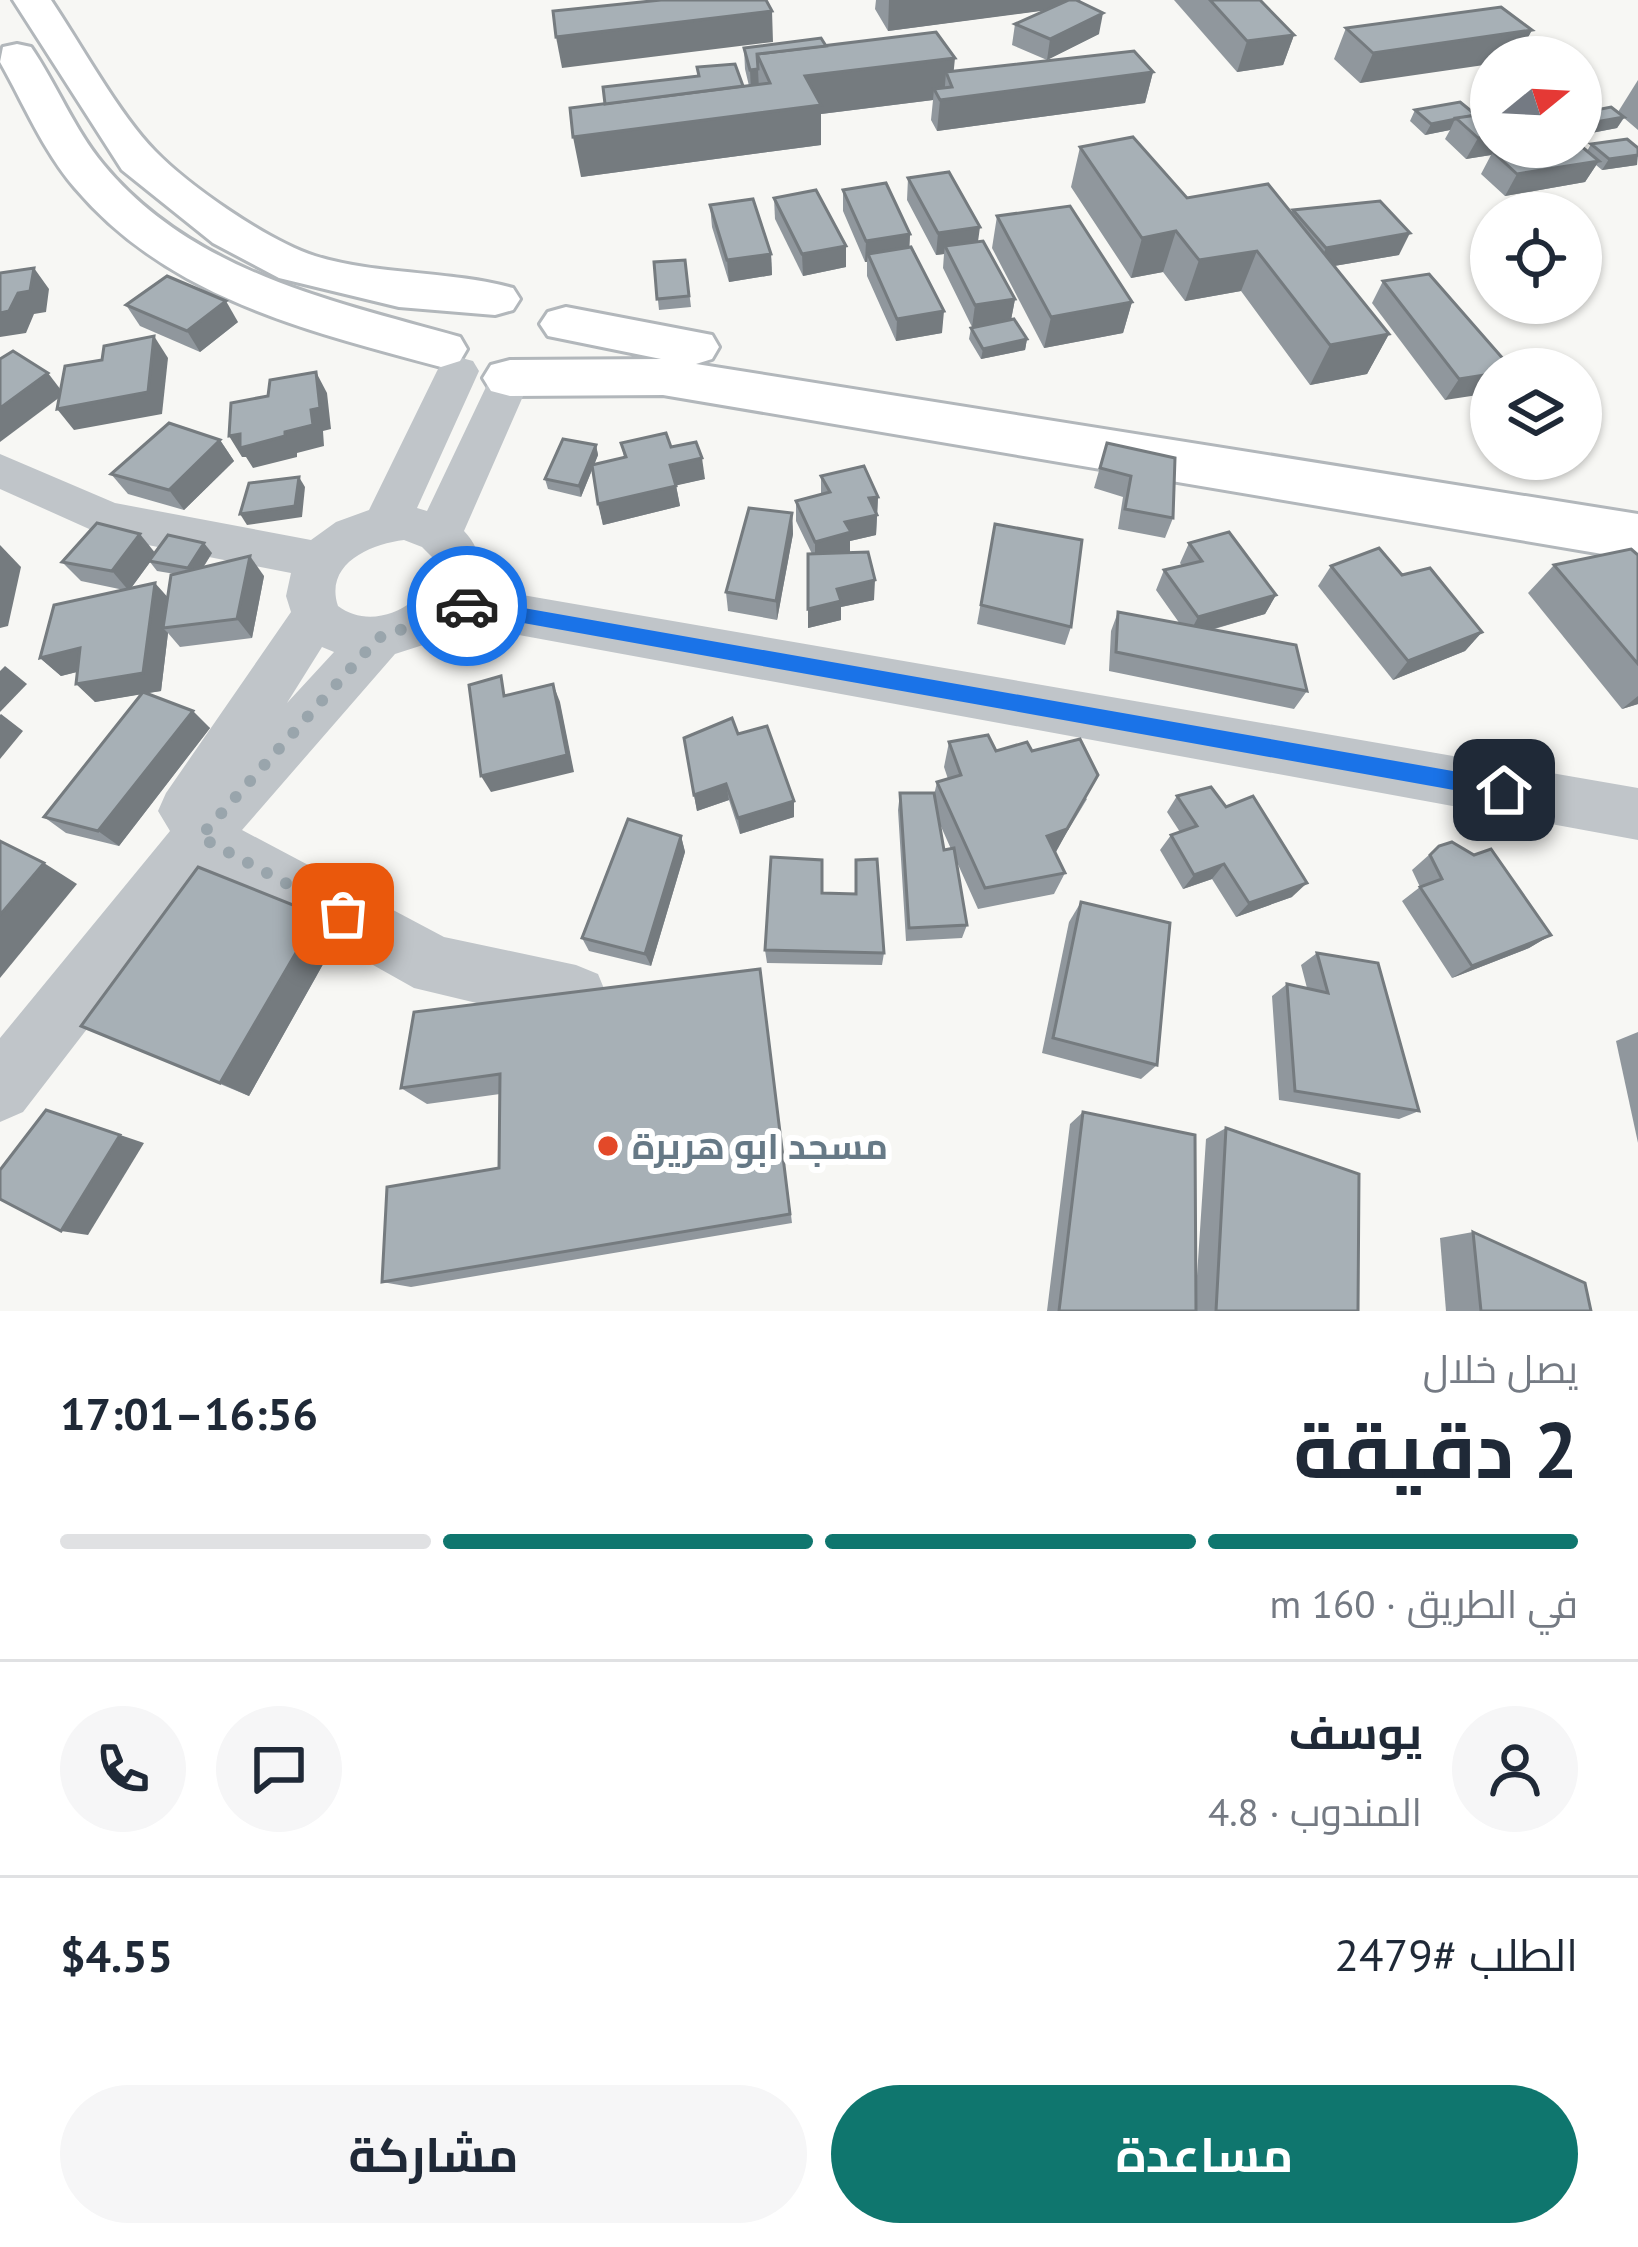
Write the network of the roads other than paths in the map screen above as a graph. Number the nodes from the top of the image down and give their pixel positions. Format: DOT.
graph roads {
  1 [pos="32,0"];
  2 [pos="0,27"];
  3 [pos="495,299"];
  4 [pos="566,324"];
  5 [pos="470,366"];
  6 [pos="0,470"];
  7 [pos="1638,501"];
  8 [pos="386,524"];
  9 [pos="440,533"];
  10 [pos="1638,537"];
  11 [pos="321,560"];
  12 [pos="446,602"];
  13 [pos="315,617"];
  14 [pos="378,638"];
  15 [pos="1638,814"];
  16 [pos="200,837"];
  17 [pos="576,996"];
  18 [pos="0,1044"];
  19 [pos="0,1089"];
  1 -- 3 [label="main road"];
  2 -- 5 [label="main road"];
  3 -- 4 [label="main road"];
  3 -- 5 [label="main road"];
  4 -- 5 [label="main road"];
  4 -- 7 [label="main road"];
  5 -- 8 [label="street"];
  5 -- 9 [label="street"];
  5 -- 10 [label="main road"];
  6 -- 11 [label="street"];
  8 -- 9 [label="street"];
  8 -- 11 [label="street"];
  9 -- 12 [label="street"];
  11 -- 13 [label="street"];
  12 -- 14 [label="street"];
  12 -- 15 [label="street"];
  13 -- 14 [label="street"];
  13 -- 18 [label="street"];
  14 -- 16 [label="street"];
  16 -- 17 [label="street"];
  16 -- 19 [label="street"];
}
